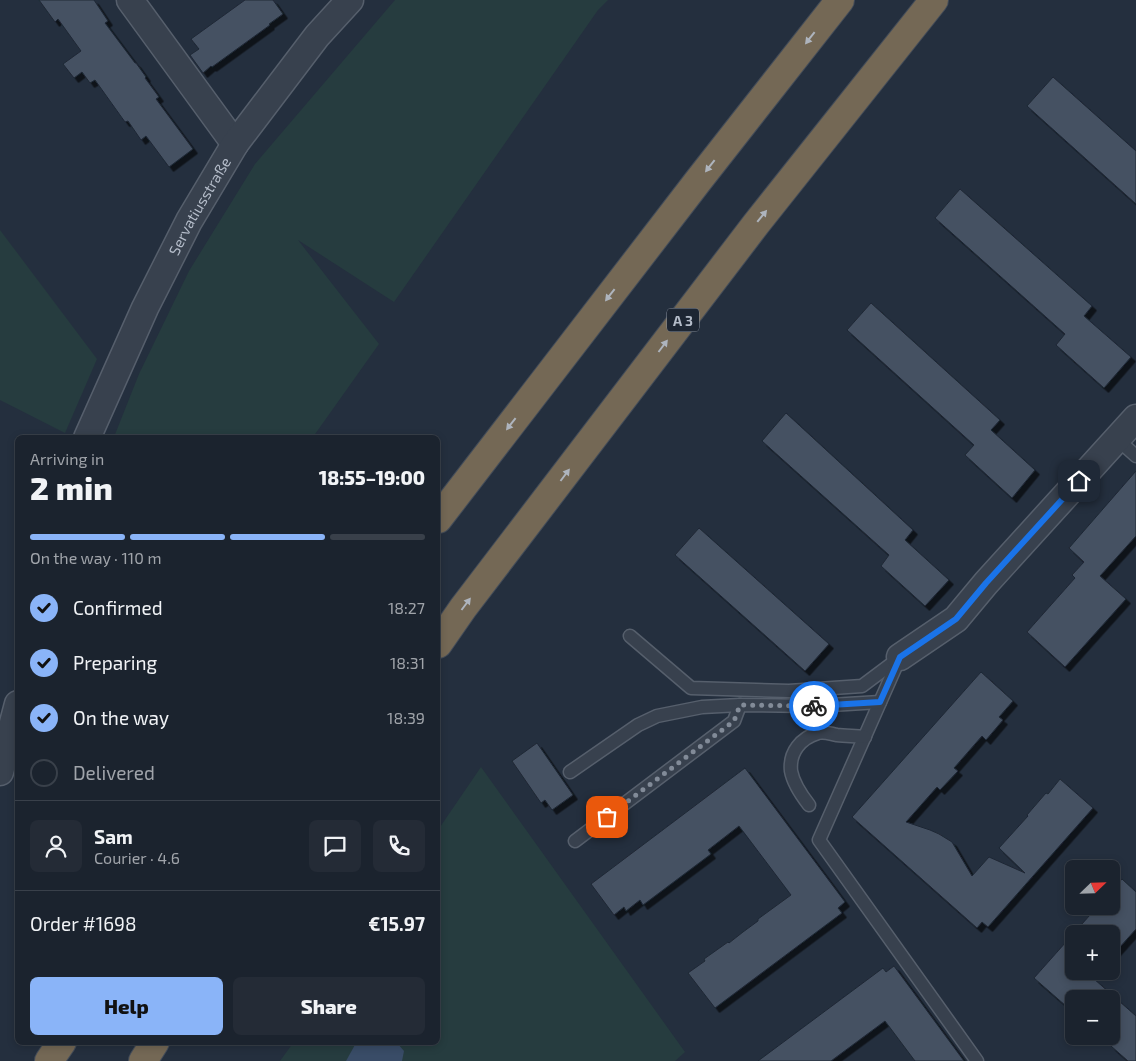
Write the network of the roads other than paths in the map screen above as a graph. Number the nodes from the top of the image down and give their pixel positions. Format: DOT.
graph roads {
  1 [pos="130,0"];
  2 [pos="350,0"];
  3 [pos="840,0"];
  4 [pos="934,0"];
  5 [pos="236,144"];
  6 [pos="1136,418"];
  7 [pos="89,435"];
  8 [pos="1127,447"];
  9 [pos="440,515"];
  10 [pos="630,636"];
  11 [pos="440,641"];
  12 [pos="900,657"];
  13 [pos="880,702"];
  14 [pos="740,705"];
  15 [pos="15,715"];
  16 [pos="865,737"];
  17 [pos="0,772"];
  18 [pos="570,772"];
  19 [pos="809,805"];
  20 [pos="575,841"];
  21 [pos="60,1045"];
  22 [pos="153,1045"];
  23 [pos="49,1061"];
  24 [pos="143,1061"];
  25 [pos="977,1061"];
  1 -- 5 [label="street"];
  2 -- 5 [label="street, Servatiusstraße"];
  3 -- 9 [label="highway, one-way"];
  11 -- 4 [label="highway, A 3, one-way"];
  5 -- 7 [label="street, Servatiusstraße"];
  6 -- 8 [label="street"];
  8 -- 12 [label="street"];
  10 -- 12 [label="lane"];
  12 -- 13 [label="lane"];
  13 -- 14 [label="lane"];
  13 -- 16 [label="lane"];
  14 -- 18 [label="lane"];
  14 -- 20 [label="lane"];
  15 -- 17 [label="street"];
  16 -- 19 [label="lane"];
  16 -- 25 [label="lane"];
  21 -- 23 [label="highway"];
  22 -- 24 [label="highway"];
}
